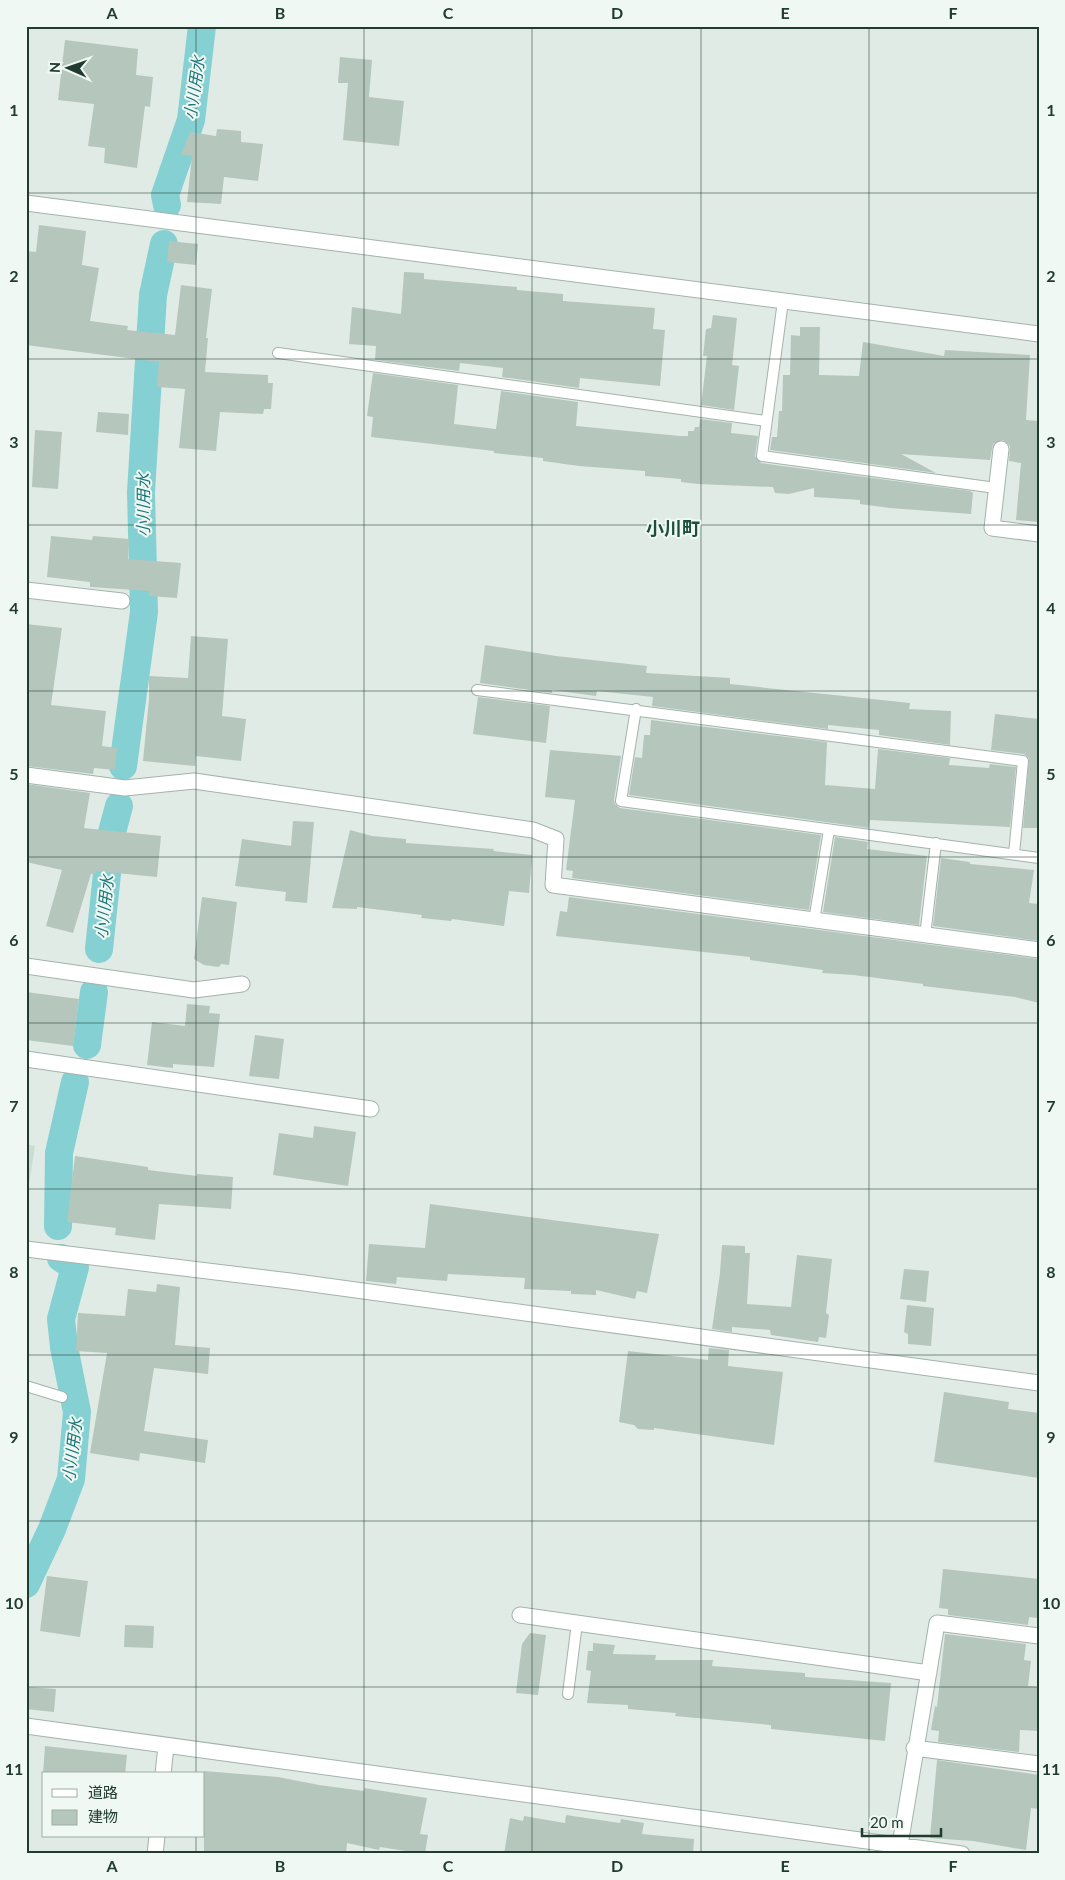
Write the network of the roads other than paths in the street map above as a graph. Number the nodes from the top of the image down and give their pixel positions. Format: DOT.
graph roads {
  1 [pos="26,203"];
  2 [pos="783,300"];
  3 [pos="1039,334"];
  4 [pos="278,352"];
  5 [pos="766,421"];
  6 [pos="1001,450"];
  7 [pos="996,488"];
  8 [pos="1039,534"];
  9 [pos="26,590"];
  10 [pos="122,601"];
  11 [pos="477,690"];
  12 [pos="636,709"];
  13 [pos="26,775"];
  14 [pos="829,830"];
  15 [pos="936,843"];
  16 [pos="1014,854"];
  17 [pos="1039,858"];
  18 [pos="814,921"];
  19 [pos="925,936"];
  20 [pos="1039,950"];
  21 [pos="26,966"];
  22 [pos="242,984"];
  23 [pos="26,1059"];
  24 [pos="371,1109"];
  25 [pos="26,1248"];
  26 [pos="1039,1382"];
  27 [pos="26,1386"];
  28 [pos="62,1396"];
  29 [pos="520,1615"];
  30 [pos="577,1623"];
  31 [pos="1039,1636"];
  32 [pos="929,1673"];
  33 [pos="568,1694"];
  34 [pos="26,1726"];
  35 [pos="166,1746"];
  36 [pos="914,1748"];
  37 [pos="1039,1764"];
  38 [pos="163,1772"];
  39 [pos="156,1838"];
  40 [pos="900,1845"];
  41 [pos="155,1854"];
  42 [pos="962,1854"];
  1 -- 2 [label="street"];
  2 -- 3 [label="street"];
  2 -- 5 [label="lane"];
  4 -- 5 [label="lane"];
  5 -- 7 [label="lane"];
  6 -- 7 [label="street"];
  7 -- 8 [label="street"];
  9 -- 10 [label="street"];
  11 -- 12 [label="lane"];
  12 -- 14 [label="lane"];
  12 -- 16 [label="lane"];
  13 -- 18 [label="street"];
  14 -- 15 [label="lane"];
  14 -- 18 [label="lane"];
  15 -- 16 [label="lane"];
  15 -- 19 [label="lane"];
  16 -- 17 [label="lane"];
  18 -- 19 [label="street"];
  19 -- 20 [label="street"];
  21 -- 22 [label="street"];
  23 -- 24 [label="street"];
  25 -- 26 [label="street"];
  27 -- 28 [label="lane"];
  29 -- 30 [label="street"];
  30 -- 32 [label="street"];
  30 -- 33 [label="lane"];
  31 -- 32 [label="street"];
  32 -- 36 [label="street"];
  34 -- 35 [label="street"];
  35 -- 38 [label="street"];
  35 -- 40 [label="street"];
  36 -- 37 [label="street"];
  36 -- 40 [label="street"];
  39 -- 41 [label="street"];
  40 -- 42 [label="street"];
}
